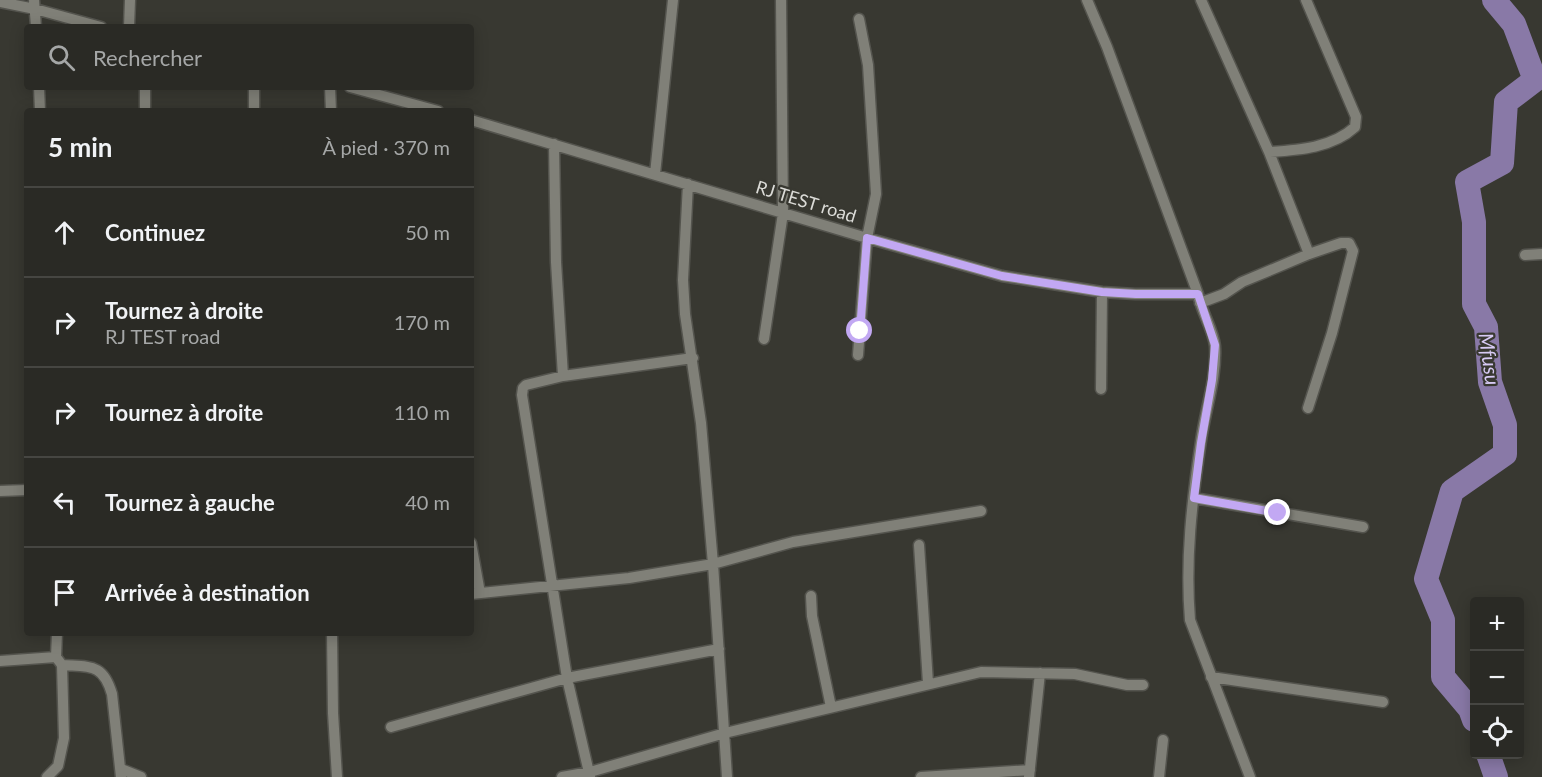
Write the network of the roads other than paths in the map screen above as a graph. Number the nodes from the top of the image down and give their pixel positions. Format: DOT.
graph roads {
  1 [pos="130,0"];
  2 [pos="673,0"];
  3 [pos="781,0"];
  4 [pos="1087,0"];
  5 [pos="1201,0"];
  6 [pos="1306,0"];
  7 [pos="0,2"];
  8 [pos="35,4"];
  9 [pos="859,19"];
  10 [pos="36,24"];
  11 [pos="92,24"];
  12 [pos="129,24"];
  13 [pos="39,90"];
  14 [pos="145,90"];
  15 [pos="254,90"];
  16 [pos="330,90"];
  17 [pos="361,90"];
  18 [pos="40,108"];
  19 [pos="145,108"];
  20 [pos="254,108"];
  21 [pos="331,108"];
  22 [pos="427,108"];
  23 [pos="474,121"];
  24 [pos="554,144"];
  25 [pos="1269,152"];
  26 [pos="655,174"];
  27 [pos="688,184"];
  28 [pos="783,213"];
  29 [pos="867,238"];
  30 [pos="1309,254"];
  31 [pos="1542,254"];
  32 [pos="1525,255"];
  33 [pos="1102,292"];
  34 [pos="1199,298"];
  35 [pos="764,339"];
  36 [pos="858,355"];
  37 [pos="693,358"];
  38 [pos="563,376"];
  39 [pos="1101,389"];
  40 [pos="1308,408"];
  41 [pos="24,490"];
  42 [pos="0,491"];
  43 [pos="1194,498"];
  44 [pos="981,511"];
  45 [pos="1362,527"];
  46 [pos="919,546"];
  47 [pos="713,564"];
  48 [pos="553,587"];
  49 [pos="475,593"];
  50 [pos="811,596"];
  51 [pos="57,636"];
  52 [pos="332,636"];
  53 [pos="719,649"];
  54 [pos="0,661"];
  55 [pos="59,661"];
  56 [pos="1040,673"];
  57 [pos="1211,677"];
  58 [pos="567,678"];
  59 [pos="927,683"];
  60 [pos="1143,685"];
  61 [pos="1383,702"];
  62 [pos="831,707"];
  63 [pos="391,727"];
  64 [pos="725,733"];
  65 [pos="1163,740"];
  66 [pos="121,773"];
  67 [pos="1029,774"];
  68 [pos="590,775"];
  69 [pos="47,777"];
  70 [pos="141,777"];
  71 [pos="337,777"];
  72 [pos="562,777"];
  73 [pos="727,777"];
  74 [pos="921,777"];
  75 [pos="1159,777"];
  76 [pos="1250,777"];
  1 -- 12 [label="street"];
  2 -- 26 [label="street"];
  3 -- 28 [label="street"];
  4 -- 34 [label="street"];
  5 -- 25 [label="street"];
  6 -- 25 [label="street"];
  7 -- 8 [label="street"];
  8 -- 10 [label="street"];
  8 -- 11 [label="street"];
  9 -- 29 [label="street"];
  13 -- 18 [label="street"];
  14 -- 19 [label="street"];
  15 -- 20 [label="street"];
  16 -- 21 [label="street"];
  17 -- 22 [label="street"];
  23 -- 24 [label="street, RJ TEST road"];
  24 -- 26 [label="street, RJ TEST road"];
  24 -- 38 [label="street"];
  25 -- 30 [label="street"];
  26 -- 27 [label="street, RJ TEST road"];
  27 -- 28 [label="street, RJ TEST road"];
  27 -- 37 [label="street"];
  28 -- 29 [label="street, RJ TEST road"];
  28 -- 35 [label="street"];
  29 -- 33 [label="street, RJ TEST road"];
  29 -- 36 [label="street"];
  30 -- 34 [label="street"];
  30 -- 40 [label="street"];
  31 -- 32 [label="street"];
  33 -- 34 [label="street, RJ TEST road"];
  33 -- 39 [label="street"];
  34 -- 43 [label="street"];
  37 -- 38 [label="street"];
  37 -- 47 [label="street"];
  38 -- 48 [label="street"];
  41 -- 42 [label="street"];
  43 -- 45 [label="street"];
  43 -- 57 [label="street"];
  44 -- 47 [label="street"];
  46 -- 59 [label="street"];
  47 -- 48 [label="street"];
  47 -- 53 [label="street"];
  48 -- 49 [label="street"];
  48 -- 58 [label="street"];
  50 -- 62 [label="street"];
  51 -- 55 [label="street"];
  52 -- 71 [label="street"];
  53 -- 58 [label="street"];
  53 -- 64 [label="street"];
  54 -- 55 [label="street"];
  55 -- 66 [label="street"];
  55 -- 69 [label="street"];
  56 -- 59 [label="street"];
  56 -- 60 [label="street"];
  56 -- 67 [label="street"];
  57 -- 61 [label="street"];
  57 -- 76 [label="street"];
  58 -- 63 [label="street"];
  58 -- 68 [label="street"];
  59 -- 62 [label="street"];
  62 -- 64 [label="street"];
  64 -- 68 [label="street"];
  64 -- 73 [label="street"];
  65 -- 75 [label="street"];
  66 -- 70 [label="street"];
  67 -- 74 [label="street"];
  68 -- 72 [label="street"];
}
